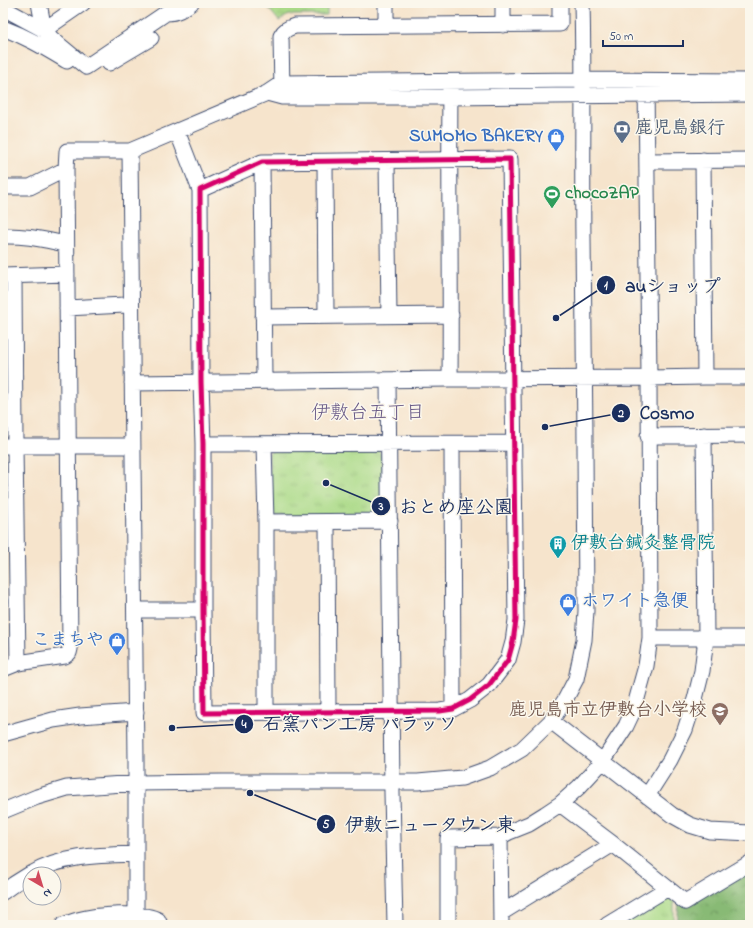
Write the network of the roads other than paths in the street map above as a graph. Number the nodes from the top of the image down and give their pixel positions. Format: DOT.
graph roads {
  1 [pos="39,3"];
  2 [pos="83,3"];
  3 [pos="191,3"];
  4 [pos="386,3"];
  5 [pos="503,3"];
  6 [pos="560,3"];
  7 [pos="582,3"];
  8 [pos="3,8"];
  9 [pos="163,8"];
  10 [pos="386,25"];
  11 [pos="503,25"];
  12 [pos="3,28"];
  13 [pos="44,30"];
  14 [pos="151,38"];
  15 [pos="85,69"];
  16 [pos="583,80"];
  17 [pos="750,81"];
  18 [pos="450,82"];
  19 [pos="646,88"];
  20 [pos="282,90"];
  21 [pos="750,94"];
  22 [pos="583,96"];
  23 [pos="450,97"];
  24 [pos="177,131"];
  25 [pos="130,151"];
  26 [pos="449,160"];
  27 [pos="702,160"];
  28 [pos="750,160"];
  29 [pos="387,161"];
  30 [pos="647,161"];
  31 [pos="262,162"];
  32 [pos="325,162"];
  33 [pos="66,169"];
  34 [pos="3,187"];
  35 [pos="200,190"];
  36 [pos="3,236"];
  37 [pos="66,244"];
  38 [pos="67,274"];
  39 [pos="8,276"];
  40 [pos="124,305"];
  41 [pos="67,308"];
  42 [pos="451,315"];
  43 [pos="326,316"];
  44 [pos="389,316"];
  45 [pos="263,317"];
  46 [pos="705,377"];
  47 [pos="750,377"];
  48 [pos="585,378"];
  49 [pos="649,378"];
  50 [pos="450,379"];
  51 [pos="513,379"];
  52 [pos="388,380"];
  53 [pos="264,381"];
  54 [pos="132,382"];
  55 [pos="201,382"];
  56 [pos="704,435"];
  57 [pos="750,435"];
  58 [pos="648,436"];
  59 [pos="514,443"];
  60 [pos="203,444"];
  61 [pos="264,444"];
  62 [pos="389,444"];
  63 [pos="452,444"];
  64 [pos="9,446"];
  65 [pos="68,446"];
  66 [pos="133,446"];
  67 [pos="390,521"];
  68 [pos="266,522"];
  69 [pos="328,522"];
  70 [pos="135,610"];
  71 [pos="203,610"];
  72 [pos="650,638"];
  73 [pos="706,638"];
  74 [pos="750,638"];
  75 [pos="18,663"];
  76 [pos="3,669"];
  77 [pos="453,709"];
  78 [pos="392,711"];
  79 [pos="136,712"];
  80 [pos="266,712"];
  81 [pos="328,712"];
  82 [pos="551,721"];
  83 [pos="3,734"];
  84 [pos="603,761"];
  85 [pos="392,782"];
  86 [pos="136,783"];
  87 [pos="647,796"];
  88 [pos="560,804"];
  89 [pos="5,805"];
  90 [pos="750,832"];
  91 [pos="500,837"];
  92 [pos="613,844"];
  93 [pos="136,854"];
  94 [pos="750,863"];
  95 [pos="47,866"];
  96 [pos="22,879"];
  97 [pos="668,888"];
  98 [pos="3,892"];
  99 [pos="501,919"];
  100 [pos="98,920"];
  101 [pos="136,920"];
  102 [pos="64,925"];
  103 [pos="160,925"];
  104 [pos="395,925"];
  105 [pos="448,925"];
  106 [pos="607,925"];
  1 -- 13 [label="street"];
  2 -- 13 [label="street"];
  3 -- 9 [label="street"];
  4 -- 10 [label="street"];
  5 -- 11 [label="street"];
  6 -- 11 [label="street"];
  7 -- 16 [label="street"];
  8 -- 13 [label="street"];
  9 -- 15 [label="street"];
  10 -- 11 [label="street"];
  10 -- 20 [label="street"];
  12 -- 15 [label="street"];
  13 -- 15 [label="street"];
  14 -- 15 [label="street"];
  16 -- 18 [label="street"];
  16 -- 19 [label="street"];
  16 -- 22 [label="street"];
  17 -- 19 [label="street"];
  18 -- 20 [label="street"];
  18 -- 23 [label="street"];
  19 -- 21 [label="street"];
  19 -- 22 [label="street"];
  19 -- 30 [label="street"];
  20 -- 23 [label="street"];
  20 -- 24 [label="street"];
  22 -- 23 [label="street"];
  22 -- 48 [label="street"];
  23 -- 26 [label="street"];
  24 -- 25 [label="street"];
  24 -- 35 [label="street"];
  25 -- 33 [label="street"];
  25 -- 54 [label="street"];
  26 -- 29 [label="street"];
  26 -- 42 [label="street"];
  26 -- 51 [label="street"];
  27 -- 28 [label="street"];
  27 -- 30 [label="street"];
  27 -- 46 [label="street"];
  29 -- 32 [label="street"];
  29 -- 44 [label="street"];
  30 -- 49 [label="street"];
  31 -- 32 [label="street"];
  31 -- 35 [label="street"];
  31 -- 45 [label="street"];
  32 -- 43 [label="street"];
  33 -- 34 [label="street"];
  33 -- 37 [label="street"];
  35 -- 55 [label="street"];
  36 -- 37 [label="street"];
  37 -- 38 [label="street"];
  38 -- 39 [label="street"];
  38 -- 41 [label="street"];
  39 -- 64 [label="street"];
  40 -- 41 [label="street"];
  41 -- 65 [label="street"];
  42 -- 44 [label="street"];
  42 -- 50 [label="street"];
  43 -- 44 [label="street"];
  43 -- 45 [label="street"];
  45 -- 53 [label="street"];
  46 -- 47 [label="street"];
  46 -- 49 [label="street"];
  48 -- 49 [label="street"];
  48 -- 51 [label="street"];
  48 -- 82 [label="street"];
  49 -- 58 [label="street"];
  50 -- 51 [label="street"];
  50 -- 52 [label="street"];
  51 -- 59 [label="street"];
  52 -- 53 [label="street"];
  52 -- 62 [label="street"];
  53 -- 55 [label="street"];
  54 -- 55 [label="street"];
  54 -- 66 [label="street"];
  55 -- 60 [label="street"];
  56 -- 57 [label="street"];
  56 -- 58 [label="street"];
  56 -- 73 [label="street"];
  58 -- 72 [label="street"];
  59 -- 63 [label="street"];
  59 -- 77 [label="street"];
  60 -- 61 [label="street"];
  60 -- 71 [label="street"];
  61 -- 62 [label="street"];
  61 -- 68 [label="street"];
  62 -- 63 [label="street"];
  62 -- 67 [label="street"];
  63 -- 77 [label="street"];
  64 -- 65 [label="street"];
  64 -- 75 [label="street"];
  65 -- 66 [label="street"];
  65 -- 75 [label="street"];
  66 -- 70 [label="street"];
  67 -- 69 [label="street"];
  67 -- 78 [label="street"];
  68 -- 69 [label="street"];
  68 -- 80 [label="street"];
  69 -- 81 [label="street"];
  70 -- 71 [label="street"];
  70 -- 79 [label="street"];
  71 -- 80 [label="street"];
  72 -- 73 [label="street"];
  72 -- 84 [label="street"];
  73 -- 74 [label="street"];
  73 -- 87 [label="street"];
  75 -- 76 [label="street"];
  77 -- 78 [label="street"];
  78 -- 81 [label="street"];
  78 -- 85 [label="street"];
  79 -- 83 [label="street"];
  79 -- 86 [label="street"];
  80 -- 81 [label="street"];
  82 -- 84 [label="street"];
  82 -- 85 [label="street"];
  84 -- 87 [label="street"];
  84 -- 88 [label="street"];
  85 -- 86 [label="street"];
  85 -- 104 [label="street"];
  86 -- 89 [label="street"];
  86 -- 93 [label="street"];
  87 -- 90 [label="street"];
  88 -- 91 [label="street"];
  88 -- 92 [label="street"];
  91 -- 99 [label="street"];
  91 -- 105 [label="street"];
  92 -- 97 [label="street"];
  92 -- 99 [label="street"];
  93 -- 95 [label="street"];
  93 -- 101 [label="street"];
  94 -- 97 [label="street"];
  96 -- 98 [label="street"];
  97 -- 106 [label="street"];
  100 -- 101 [label="street"];
  100 -- 102 [label="street"];
  101 -- 103 [label="street"];
}
